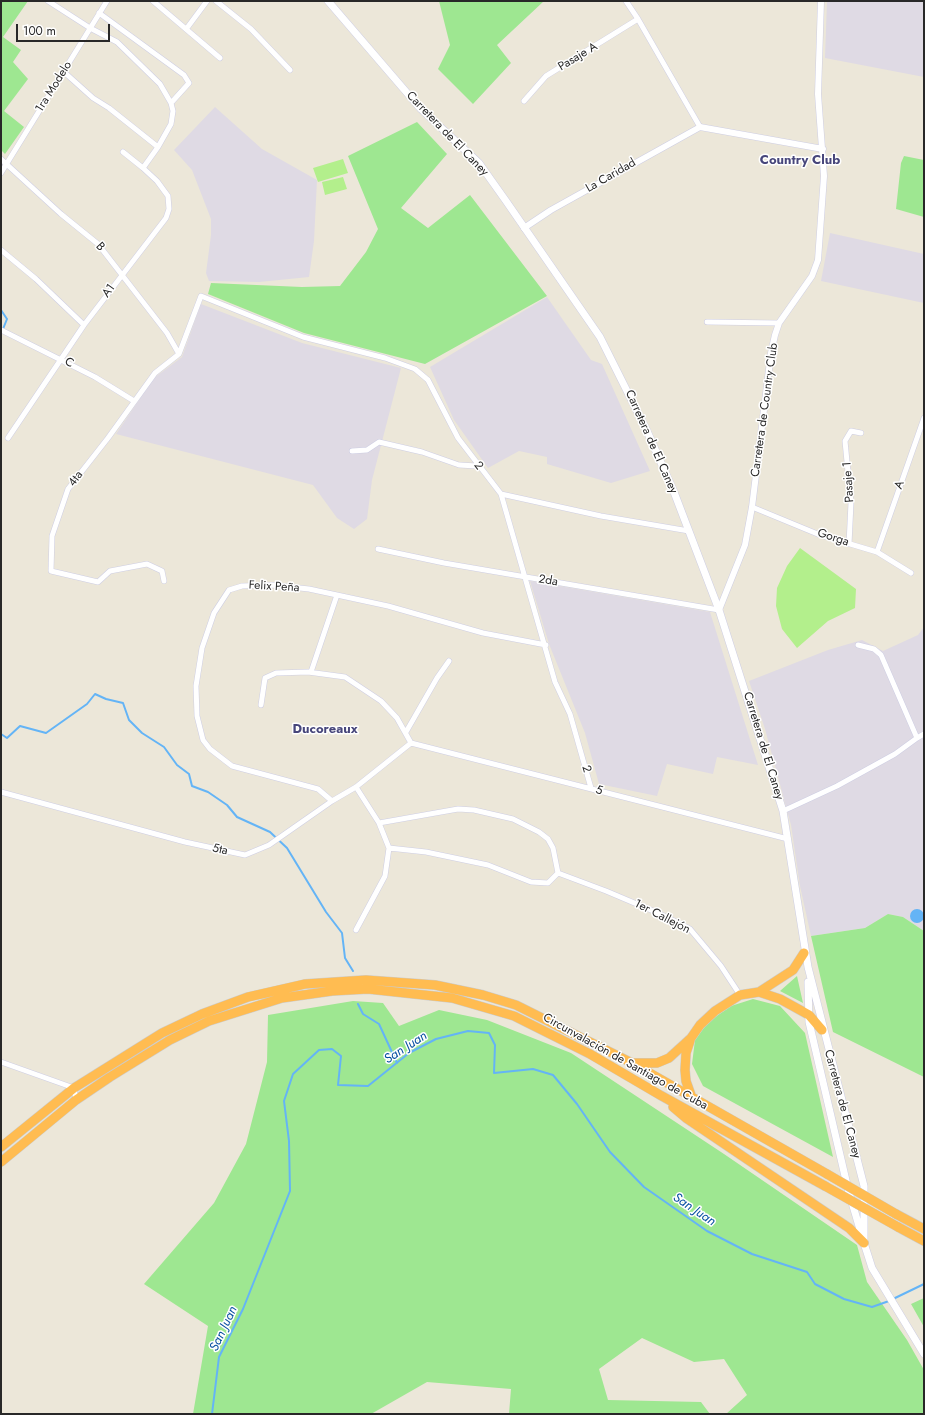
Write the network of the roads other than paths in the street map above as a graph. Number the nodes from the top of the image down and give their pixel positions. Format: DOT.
graph roads {
  1 [pos="48,1"];
  2 [pos="107,1"];
  3 [pos="153,1"];
  4 [pos="207,1"];
  5 [pos="216,1"];
  6 [pos="328,1"];
  7 [pos="626,1"];
  8 [pos="821,1"];
  9 [pos="99,14"];
  10 [pos="638,19"];
  11 [pos="90,28"];
  12 [pos="187,28"];
  13 [pos="220,58"];
  14 [pos="290,70"];
  15 [pos="64,72"];
  16 [pos="524,101"];
  17 [pos="171,103"];
  18 [pos="700,127"];
  19 [pos="158,147"];
  20 [pos="823,149"];
  21 [pos="123,152"];
  22 [pos="1,159"];
  23 [pos="7,165"];
  24 [pos="143,168"];
  25 [pos="1,174"];
  26 [pos="524,228"];
  27 [pos="1,250"];
  28 [pos="122,273"];
  29 [pos="707,322"];
  30 [pos="779,323"];
  31 [pos="84,325"];
  32 [pos="1,330"];
  33 [pos="179,354"];
  34 [pos="60,359"];
  35 [pos="134,401"];
  36 [pos="924,418"];
  37 [pos="861,433"];
  38 [pos="8,438"];
  39 [pos="352,451"];
  40 [pos="477,466"];
  41 [pos="501,494"];
  42 [pos="752,507"];
  43 [pos="689,532"];
  44 [pos="849,544"];
  45 [pos="378,549"];
  46 [pos="877,552"];
  47 [pos="911,573"];
  48 [pos="525,577"];
  49 [pos="164,581"];
  50 [pos="337,595"];
  51 [pos="719,610"];
  52 [pos="546,645"];
  53 [pos="858,645"];
  54 [pos="450,661"];
  55 [pos="311,672"];
  56 [pos="261,705"];
  57 [pos="406,732"];
  58 [pos="924,734"];
  59 [pos="917,738"];
  60 [pos="411,743"];
  61 [pos="356,788"];
  62 [pos="591,788"];
  63 [pos="1,792"];
  64 [pos="332,801"];
  65 [pos="783,811"];
  66 [pos="379,823"];
  67 [pos="788,839"];
  68 [pos="389,848"];
  69 [pos="558,874"];
  70 [pos="356,930"];
  71 [pos="804,953"];
  72 [pos="808,967"];
  73 [pos="760,992"];
  74 [pos="740,995"];
  75 [pos="809,1019"];
  76 [pos="822,1030"];
  77 [pos="692,1038"];
  78 [pos="1,1062"];
  79 [pos="632,1063"];
  80 [pos="686,1080"];
  81 [pos="74,1088"];
  82 [pos="660,1095"];
  83 [pos="691,1097"];
  84 [pos="76,1100"];
  85 [pos="706,1105"];
  86 [pos="713,1124"];
  87 [pos="1,1147"];
  88 [pos="1,1162"];
  89 [pos="924,1229"];
  90 [pos="924,1242"];
  91 [pos="864,1244"];
  92 [pos="924,1354"];
  1 -- 11 [label="street"];
  2 -- 9 [label="street, 1ra Modelo"];
  3 -- 12 [label="street"];
  4 -- 12 [label="street"];
  5 -- 14 [label="street"];
  6 -- 26 [label="main road, Carretera de El Caney"];
  7 -- 10 [label="street"];
  8 -- 20 [label="street, Carretera de Country Club"];
  9 -- 11 [label="street, 1ra Modelo"];
  9 -- 17 [label="street"];
  10 -- 16 [label="street, Pasaje A"];
  10 -- 18 [label="street"];
  11 -- 15 [label="street, 1ra Modelo"];
  11 -- 17 [label="street"];
  12 -- 13 [label="street"];
  15 -- 19 [label="street"];
  15 -- 23 [label="street, 1ra Modelo"];
  17 -- 19 [label="street"];
  18 -- 20 [label="street"];
  18 -- 26 [label="street, La Caridad"];
  19 -- 24 [label="street"];
  20 -- 30 [label="street, Carretera de Country Club"];
  21 -- 24 [label="street, A1"];
  22 -- 23 [label="street, B"];
  23 -- 25 [label="street, 1ra Modelo"];
  23 -- 28 [label="street, B"];
  24 -- 28 [label="street, A1"];
  26 -- 43 [label="main road, Carretera de El Caney"];
  27 -- 31 [label="street"];
  28 -- 31 [label="street, A1"];
  28 -- 33 [label="street, B"];
  29 -- 30 [label="street"];
  30 -- 42 [label="street, Carretera de Country Club"];
  31 -- 34 [label="street, A1"];
  32 -- 34 [label="street, C"];
  33 -- 35 [label="street, 4ta"];
  33 -- 40 [label="street, 2"];
  34 -- 35 [label="street, C"];
  34 -- 38 [label="street, A1"];
  35 -- 49 [label="street, 4ta"];
  36 -- 46 [label="street, A"];
  37 -- 44 [label="street, Pasaje 1"];
  39 -- 40 [label="street"];
  40 -- 41 [label="street, 2"];
  41 -- 43 [label="street"];
  41 -- 48 [label="street, 2"];
  42 -- 44 [label="street, Gorga"];
  42 -- 51 [label="street, Carretera de Country Club"];
  43 -- 51 [label="main road, Carretera de El Caney"];
  44 -- 46 [label="street, Gorga"];
  45 -- 48 [label="street, 2da"];
  46 -- 47 [label="street, Gorga"];
  48 -- 51 [label="street, 2da"];
  48 -- 52 [label="street, 2"];
  50 -- 52 [label="street, Felix Peña"];
  50 -- 55 [label="street"];
  50 -- 64 [label="street, Felix Peña"];
  51 -- 65 [label="main road, Carretera de El Caney"];
  52 -- 62 [label="street, 2"];
  53 -- 59 [label="street"];
  54 -- 57 [label="street"];
  55 -- 56 [label="street"];
  55 -- 57 [label="street"];
  57 -- 60 [label="street"];
  58 -- 59 [label="street"];
  59 -- 65 [label="street"];
  60 -- 61 [label="street, 5ta"];
  60 -- 62 [label="street, 5"];
  61 -- 64 [label="street, 5ta"];
  61 -- 66 [label="street"];
  62 -- 67 [label="street, 5"];
  63 -- 64 [label="street, 5ta"];
  65 -- 67 [label="main road, Carretera de El Caney"];
  66 -- 68 [label="street"];
  66 -- 69 [label="street"];
  67 -- 71 [label="main road, Carretera de El Caney"];
  68 -- 69 [label="street"];
  68 -- 70 [label="street"];
  69 -- 74 [label="street, 1er Callejón"];
  71 -- 72 [label="main road, Carretera de El Caney"];
  71 -- 73 [label="highway"];
  72 -- 75 [label="main road, Carretera de El Caney"];
  72 -- 76 [label="main road, Carretera de El Caney"];
  73 -- 74 [label="highway"];
  73 -- 75 [label="highway"];
  74 -- 77 [label="highway"];
  75 -- 76 [label="highway"];
  75 -- 91 [label="main road, Carretera de El Caney"];
  76 -- 91 [label="main road, Carretera de El Caney"];
  77 -- 79 [label="highway"];
  77 -- 80 [label="highway"];
  78 -- 81 [label="street"];
  79 -- 81 [label="highway, Circunvalación de Santiago de Cuba"];
  79 -- 83 [label="highway, Circunvalación de Santiago de Cuba"];
  80 -- 83 [label="highway"];
  80 -- 85 [label="highway"];
  81 -- 84 [label="street"];
  81 -- 87 [label="highway, Circunvalación de Santiago de Cuba"];
  82 -- 84 [label="highway, Circunvalación de Santiago de Cuba"];
  82 -- 86 [label="highway, Circunvalación de Santiago de Cuba"];
  82 -- 91 [label="highway"];
  83 -- 85 [label="highway, Circunvalación de Santiago de Cuba"];
  83 -- 86 [label="highway"];
  84 -- 88 [label="highway, Circunvalación de Santiago de Cuba"];
  85 -- 89 [label="highway, Circunvalación de Santiago de Cuba, bridge"];
  86 -- 90 [label="highway, Circunvalación de Santiago de Cuba, bridge"];
  91 -- 92 [label="main road, Carretera de El Caney"];
}
